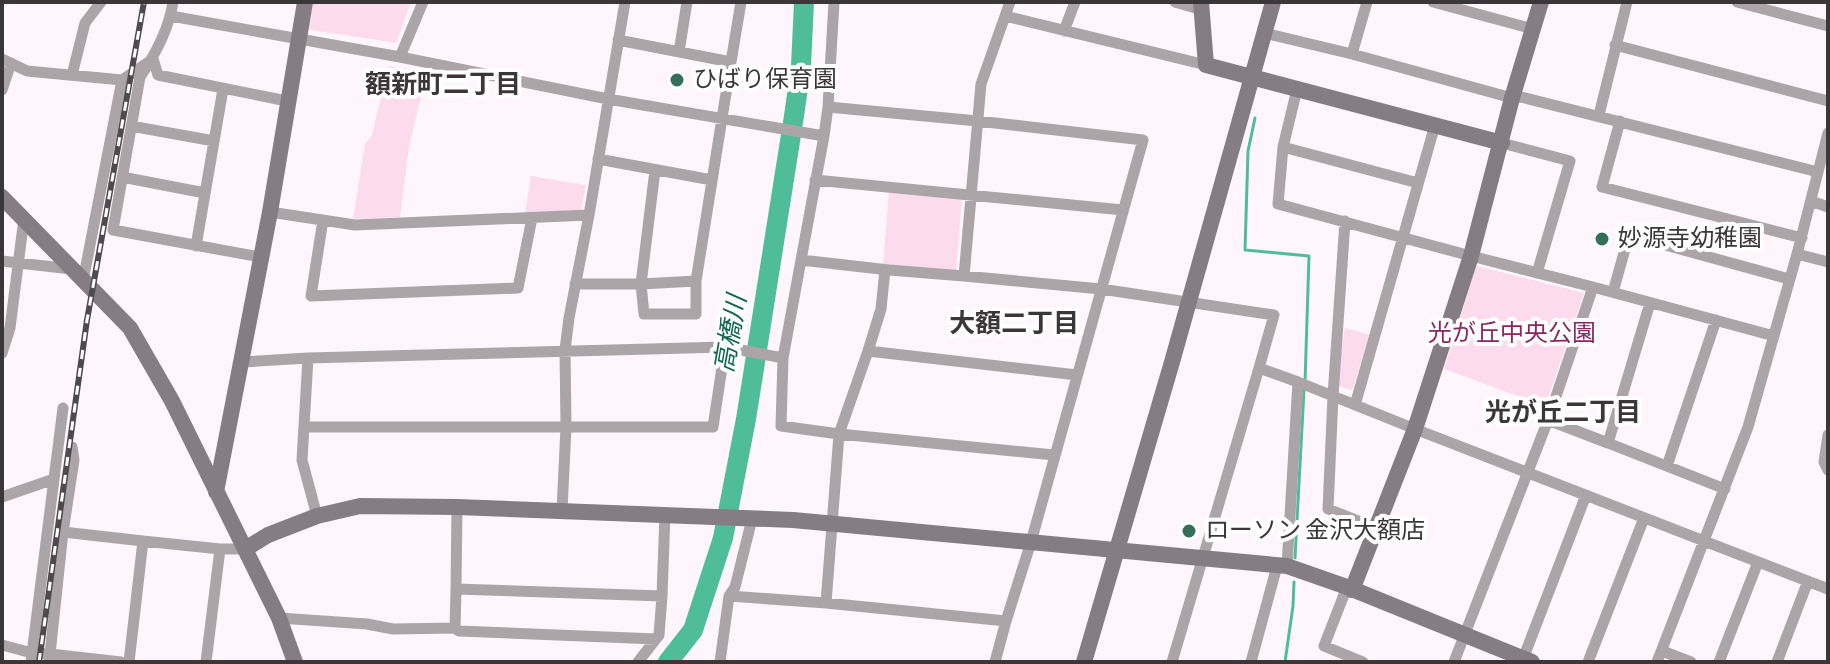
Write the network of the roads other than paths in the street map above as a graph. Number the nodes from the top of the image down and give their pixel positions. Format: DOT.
graph roads {
  1 [pos="101,2"];
  2 [pos="173,2"];
  3 [pos="305,2"];
  4 [pos="423,2"];
  5 [pos="625,2"];
  6 [pos="687,2"];
  7 [pos="741,2"];
  8 [pos="834,2"];
  9 [pos="1010,2"];
  10 [pos="1075,2"];
  11 [pos="1175,2"];
  12 [pos="1273,2"];
  13 [pos="1367,2"];
  14 [pos="1433,2"];
  15 [pos="1541,2"];
  16 [pos="1627,2"];
  17 [pos="1737,2"];
  18 [pos="1202,6"];
  19 [pos="171,16"];
  20 [pos="1005,16"];
  21 [pos="1828,26"];
  22 [pos="1533,29"];
  23 [pos="1064,31"];
  24 [pos="1264,33"];
  25 [pos="298,40"];
  26 [pos="618,40"];
  27 [pos="1615,45"];
  28 [pos="679,52"];
  29 [pos="1352,54"];
  30 [pos="400,57"];
  31 [pos="153,59"];
  32 [pos="7,61"];
  33 [pos="731,62"];
  34 [pos="1206,65"];
  35 [pos="72,75"];
  36 [pos="1252,77"];
  37 [pos="122,80"];
  38 [pos="223,89"];
  39 [pos="1297,89"];
  40 [pos="2,90"];
  41 [pos="1512,98"];
  42 [pos="608,99"];
  43 [pos="287,101"];
  44 [pos="1828,101"];
  45 [pos="828,107"];
  46 [pos="1599,115"];
  47 [pos="723,118"];
  48 [pos="978,121"];
  49 [pos="1620,121"];
  50 [pos="1435,125"];
  51 [pos="131,126"];
  52 [pos="1828,133"];
  53 [pos="821,136"];
  54 [pos="214,141"];
  55 [pos="1502,143"];
  56 [pos="1283,147"];
  57 [pos="598,159"];
  58 [pos="655,170"];
  59 [pos="1818,172"];
  60 [pos="122,177"];
  61 [pos="712,180"];
  62 [pos="815,180"];
  63 [pos="1418,183"];
  64 [pos="205,193"];
  65 [pos="971,195"];
  66 [pos="2,197"];
  67 [pos="1811,201"];
  68 [pos="1828,207"];
  69 [pos="1123,210"];
  70 [pos="270,212"];
  71 [pos="589,215"];
  72 [pos="24,218"];
  73 [pos="532,218"];
  74 [pos="323,220"];
  75 [pos="1345,221"];
  76 [pos="1403,237"];
  77 [pos="1802,238"];
  78 [pos="196,246"];
  79 [pos="1797,254"];
  80 [pos="1471,256"];
  81 [pos="260,257"];
  82 [pos="801,260"];
  83 [pos="2,261"];
  84 [pos="1828,262"];
  85 [pos="18,263"];
  86 [pos="71,269"];
  87 [pos="885,270"];
  88 [pos="1537,273"];
  89 [pos="964,276"];
  90 [pos="1789,279"];
  91 [pos="83,281"];
  92 [pos="696,281"];
  93 [pos="575,284"];
  94 [pos="641,284"];
  95 [pos="1593,287"];
  96 [pos="1101,289"];
  97 [pos="1613,292"];
  98 [pos="1188,302"];
  99 [pos="1650,303"];
  100 [pos="1716,320"];
  101 [pos="1774,336"];
  102 [pos="729,348"];
  103 [pos="565,350"];
  104 [pos="868,351"];
  105 [pos="2,353"];
  106 [pos="780,357"];
  107 [pos="308,358"];
  108 [pos="242,362"];
  109 [pos="1259,368"];
  110 [pos="1077,375"];
  111 [pos="1302,384"];
  112 [pos="1333,396"];
  113 [pos="1355,405"];
  114 [pos="63,408"];
  115 [pos="1548,420"];
  116 [pos="305,427"];
  117 [pos="566,427"];
  118 [pos="1415,429"];
  119 [pos="839,434"];
  120 [pos="1828,435"];
  121 [pos="1608,443"];
  122 [pos="72,447"];
  123 [pos="1054,455"];
  124 [pos="1827,465"];
  125 [pos="1667,466"];
  126 [pos="1527,472"];
  127 [pos="54,479"];
  128 [pos="1725,489"];
  129 [pos="216,493"];
  130 [pos="1586,495"];
  131 [pos="2,497"];
  132 [pos="457,507"];
  133 [pos="562,511"];
  134 [pos="665,514"];
  135 [pos="317,516"];
  136 [pos="1644,518"];
  137 [pos="750,519"];
  138 [pos="832,523"];
  139 [pos="1376,528"];
  140 [pos="63,532"];
  141 [pos="143,541"];
  142 [pos="1704,541"];
  143 [pos="1031,542"];
  144 [pos="220,549"];
  145 [pos="245,549"];
  146 [pos="1116,550"];
  147 [pos="1202,559"];
  148 [pos="1758,562"];
  149 [pos="1282,566"];
  150 [pos="1808,581"];
  151 [pos="1350,588"];
  152 [pos="456,589"];
  153 [pos="1828,589"];
  154 [pos="662,596"];
  155 [pos="729,596"];
  156 [pos="826,603"];
  157 [pos="279,618"];
  158 [pos="1006,621"];
  159 [pos="455,628"];
  160 [pos="1464,634"];
  161 [pos="656,639"];
  162 [pos="2,645"];
  163 [pos="1659,656"];
  164 [pos="32,657"];
  165 [pos="49,658"];
  166 [pos="1528,660"];
  167 [pos="121,662"];
  168 [pos="129,662"];
  169 [pos="206,662"];
  170 [pos="295,662"];
  171 [pos="638,662"];
  172 [pos="720,662"];
  173 [pos="995,662"];
  174 [pos="1084,662"];
  175 [pos="1172,662"];
  176 [pos="1251,662"];
  177 [pos="1363,662"];
  178 [pos="1454,662"];
  179 [pos="1588,662"];
  180 [pos="1691,662"];
  181 [pos="1719,662"];
  182 [pos="1777,662"];
  1 -- 35 [label="street"];
  2 -- 19 [label="street"];
  3 -- 25 [label="street"];
  4 -- 30 [label="street"];
  5 -- 26 [label="street"];
  6 -- 28 [label="street"];
  7 -- 33 [label="street"];
  8 -- 45 [label="street"];
  9 -- 20 [label="street"];
  10 -- 23 [label="street"];
  11 -- 18 [label="street"];
  12 -- 24 [label="street"];
  13 -- 29 [label="street"];
  14 -- 22 [label="street"];
  15 -- 22 [label="street"];
  16 -- 27 [label="street"];
  17 -- 21 [label="street"];
  18 -- 34 [label="street"];
  19 -- 25 [label="street"];
  19 -- 31 [label="street"];
  20 -- 23 [label="street"];
  20 -- 48 [label="street"];
  22 -- 41 [label="street"];
  23 -- 34 [label="street"];
  24 -- 29 [label="street"];
  24 -- 36 [label="street"];
  25 -- 30 [label="street"];
  25 -- 43 [label="street"];
  26 -- 28 [label="street"];
  26 -- 42 [label="street"];
  27 -- 44 [label="street"];
  27 -- 46 [label="street"];
  28 -- 33 [label="street"];
  29 -- 41 [label="street"];
  30 -- 42 [label="street"];
  31 -- 37 [label="street"];
  31 -- 38 [label="street"];
  31 -- 51 [label="street"];
  32 -- 35 [label="street"];
  32 -- 40 [label="street"];
  33 -- 47 [label="street"];
  34 -- 36 [label="street"];
  35 -- 37 [label="street"];
  36 -- 39 [label="street"];
  36 -- 98 [label="street"];
  37 -- 91 [label="street"];
  38 -- 43 [label="street"];
  38 -- 54 [label="street"];
  39 -- 50 [label="street"];
  39 -- 56 [label="street"];
  41 -- 46 [label="street"];
  41 -- 55 [label="street"];
  42 -- 47 [label="street"];
  42 -- 57 [label="street"];
  43 -- 70 [label="street"];
  45 -- 48 [label="street"];
  45 -- 53 [label="street"];
  46 -- 49 [label="street"];
  47 -- 53 [label="street"];
  47 -- 61 [label="street"];
  48 -- 65 [label="street"];
  48 -- 69 [label="street"];
  49 -- 59 [label="street"];
  49 -- 77 [label="street"];
  50 -- 55 [label="street"];
  50 -- 63 [label="street"];
  51 -- 54 [label="street"];
  51 -- 60 [label="street"];
  52 -- 59 [label="street"];
  53 -- 62 [label="street"];
  54 -- 64 [label="street"];
  55 -- 80 [label="street"];
  55 -- 88 [label="street"];
  56 -- 63 [label="street"];
  56 -- 75 [label="street"];
  57 -- 58 [label="street"];
  57 -- 71 [label="street"];
  58 -- 61 [label="street"];
  58 -- 94 [label="street"];
  59 -- 67 [label="street"];
  60 -- 64 [label="street"];
  60 -- 78 [label="street"];
  61 -- 92 [label="street"];
  62 -- 65 [label="street"];
  62 -- 82 [label="street"];
  63 -- 76 [label="street"];
  64 -- 78 [label="street"];
  65 -- 69 [label="street"];
  65 -- 89 [label="street"];
  66 -- 72 [label="street"];
  67 -- 68 [label="street"];
  67 -- 77 [label="street"];
  69 -- 96 [label="street"];
  70 -- 74 [label="street"];
  70 -- 81 [label="street"];
  71 -- 73 [label="street"];
  71 -- 93 [label="street"];
  72 -- 85 [label="street"];
  72 -- 86 [label="street"];
  73 -- 74 [label="street"];
  73 -- 74 [label="street"];
  75 -- 76 [label="street"];
  75 -- 112 [label="street"];
  76 -- 80 [label="street"];
  76 -- 113 [label="street"];
  77 -- 79 [label="street"];
  78 -- 81 [label="street"];
  79 -- 84 [label="street"];
  79 -- 90 [label="street"];
  80 -- 88 [label="street"];
  80 -- 118 [label="street"];
  81 -- 108 [label="street"];
  82 -- 87 [label="street"];
  82 -- 106 [label="street"];
  83 -- 85 [label="street"];
  85 -- 86 [label="street"];
  85 -- 105 [label="street"];
  86 -- 91 [label="street"];
  87 -- 89 [label="street"];
  87 -- 104 [label="street"];
  88 -- 95 [label="street"];
  89 -- 96 [label="street"];
  90 -- 97 [label="street"];
  90 -- 101 [label="street"];
  91 -- 129 [label="street"];
  92 -- 94 [label="street"];
  92 -- 94 [label="street"];
  93 -- 94 [label="street"];
  93 -- 103 [label="street"];
  95 -- 97 [label="street"];
  95 -- 115 [label="street"];
  96 -- 98 [label="street"];
  96 -- 110 [label="street"];
  97 -- 99 [label="street"];
  98 -- 109 [label="street"];
  98 -- 146 [label="street"];
  99 -- 100 [label="street"];
  99 -- 121 [label="street"];
  100 -- 101 [label="street"];
  100 -- 125 [label="street"];
  101 -- 128 [label="street"];
  102 -- 103 [label="street"];
  102 -- 106 [label="street"];
  102 -- 117 [label="street"];
  103 -- 107 [label="street"];
  103 -- 117 [label="street"];
  104 -- 110 [label="street"];
  104 -- 119 [label="street"];
  106 -- 119 [label="street"];
  107 -- 108 [label="street"];
  107 -- 116 [label="street"];
  108 -- 129 [label="street"];
  109 -- 111 [label="street"];
  109 -- 147 [label="street"];
  110 -- 123 [label="street"];
  111 -- 112 [label="street"];
  111 -- 149 [label="street"];
  112 -- 113 [label="street"];
  112 -- 139 [label="street"];
  113 -- 118 [label="street"];
  114 -- 127 [label="street"];
  115 -- 121 [label="street"];
  115 -- 126 [label="street"];
  116 -- 117 [label="street"];
  116 -- 135 [label="street"];
  117 -- 133 [label="street"];
  118 -- 126 [label="street"];
  118 -- 139 [label="street"];
  119 -- 123 [label="street"];
  119 -- 138 [label="street"];
  120 -- 124 [label="street"];
  121 -- 125 [label="street"];
  122 -- 140 [label="street"];
  123 -- 143 [label="street"];
  125 -- 128 [label="street"];
  126 -- 130 [label="street"];
  126 -- 160 [label="street"];
  127 -- 131 [label="street"];
  127 -- 164 [label="street"];
  128 -- 142 [label="street"];
  129 -- 145 [label="street"];
  130 -- 136 [label="street"];
  130 -- 166 [label="street"];
  132 -- 133 [label="street"];
  132 -- 135 [label="street"];
  132 -- 152 [label="street"];
  133 -- 134 [label="street"];
  134 -- 137 [label="street"];
  134 -- 154 [label="street"];
  135 -- 145 [label="street"];
  136 -- 142 [label="street"];
  136 -- 179 [label="street"];
  137 -- 138 [label="street"];
  137 -- 155 [label="street"];
  138 -- 143 [label="street"];
  138 -- 156 [label="street"];
  139 -- 151 [label="street"];
  140 -- 141 [label="street"];
  140 -- 165 [label="street"];
  141 -- 144 [label="street"];
  141 -- 168 [label="street"];
  142 -- 148 [label="street"];
  142 -- 163 [label="street"];
  143 -- 146 [label="street"];
  143 -- 158 [label="street"];
  144 -- 145 [label="street"];
  144 -- 169 [label="street"];
  145 -- 157 [label="street"];
  146 -- 147 [label="street"];
  146 -- 174 [label="street"];
  147 -- 149 [label="street"];
  147 -- 175 [label="street"];
  148 -- 150 [label="street"];
  148 -- 181 [label="street"];
  149 -- 151 [label="street"];
  149 -- 176 [label="street"];
  150 -- 153 [label="street"];
  150 -- 182 [label="street"];
  151 -- 160 [label="street"];
  151 -- 177 [label="street"];
  152 -- 154 [label="street"];
  152 -- 159 [label="street"];
  154 -- 161 [label="street"];
  155 -- 156 [label="street"];
  155 -- 172 [label="street"];
  156 -- 158 [label="street"];
  157 -- 159 [label="street"];
  157 -- 170 [label="street"];
  158 -- 173 [label="street"];
  159 -- 161 [label="street"];
  160 -- 166 [label="street"];
  160 -- 178 [label="street"];
  161 -- 171 [label="street"];
  162 -- 164 [label="street"];
  163 -- 180 [label="street"];
  164 -- 165 [label="street"];
  165 -- 167 [label="street"];
}
